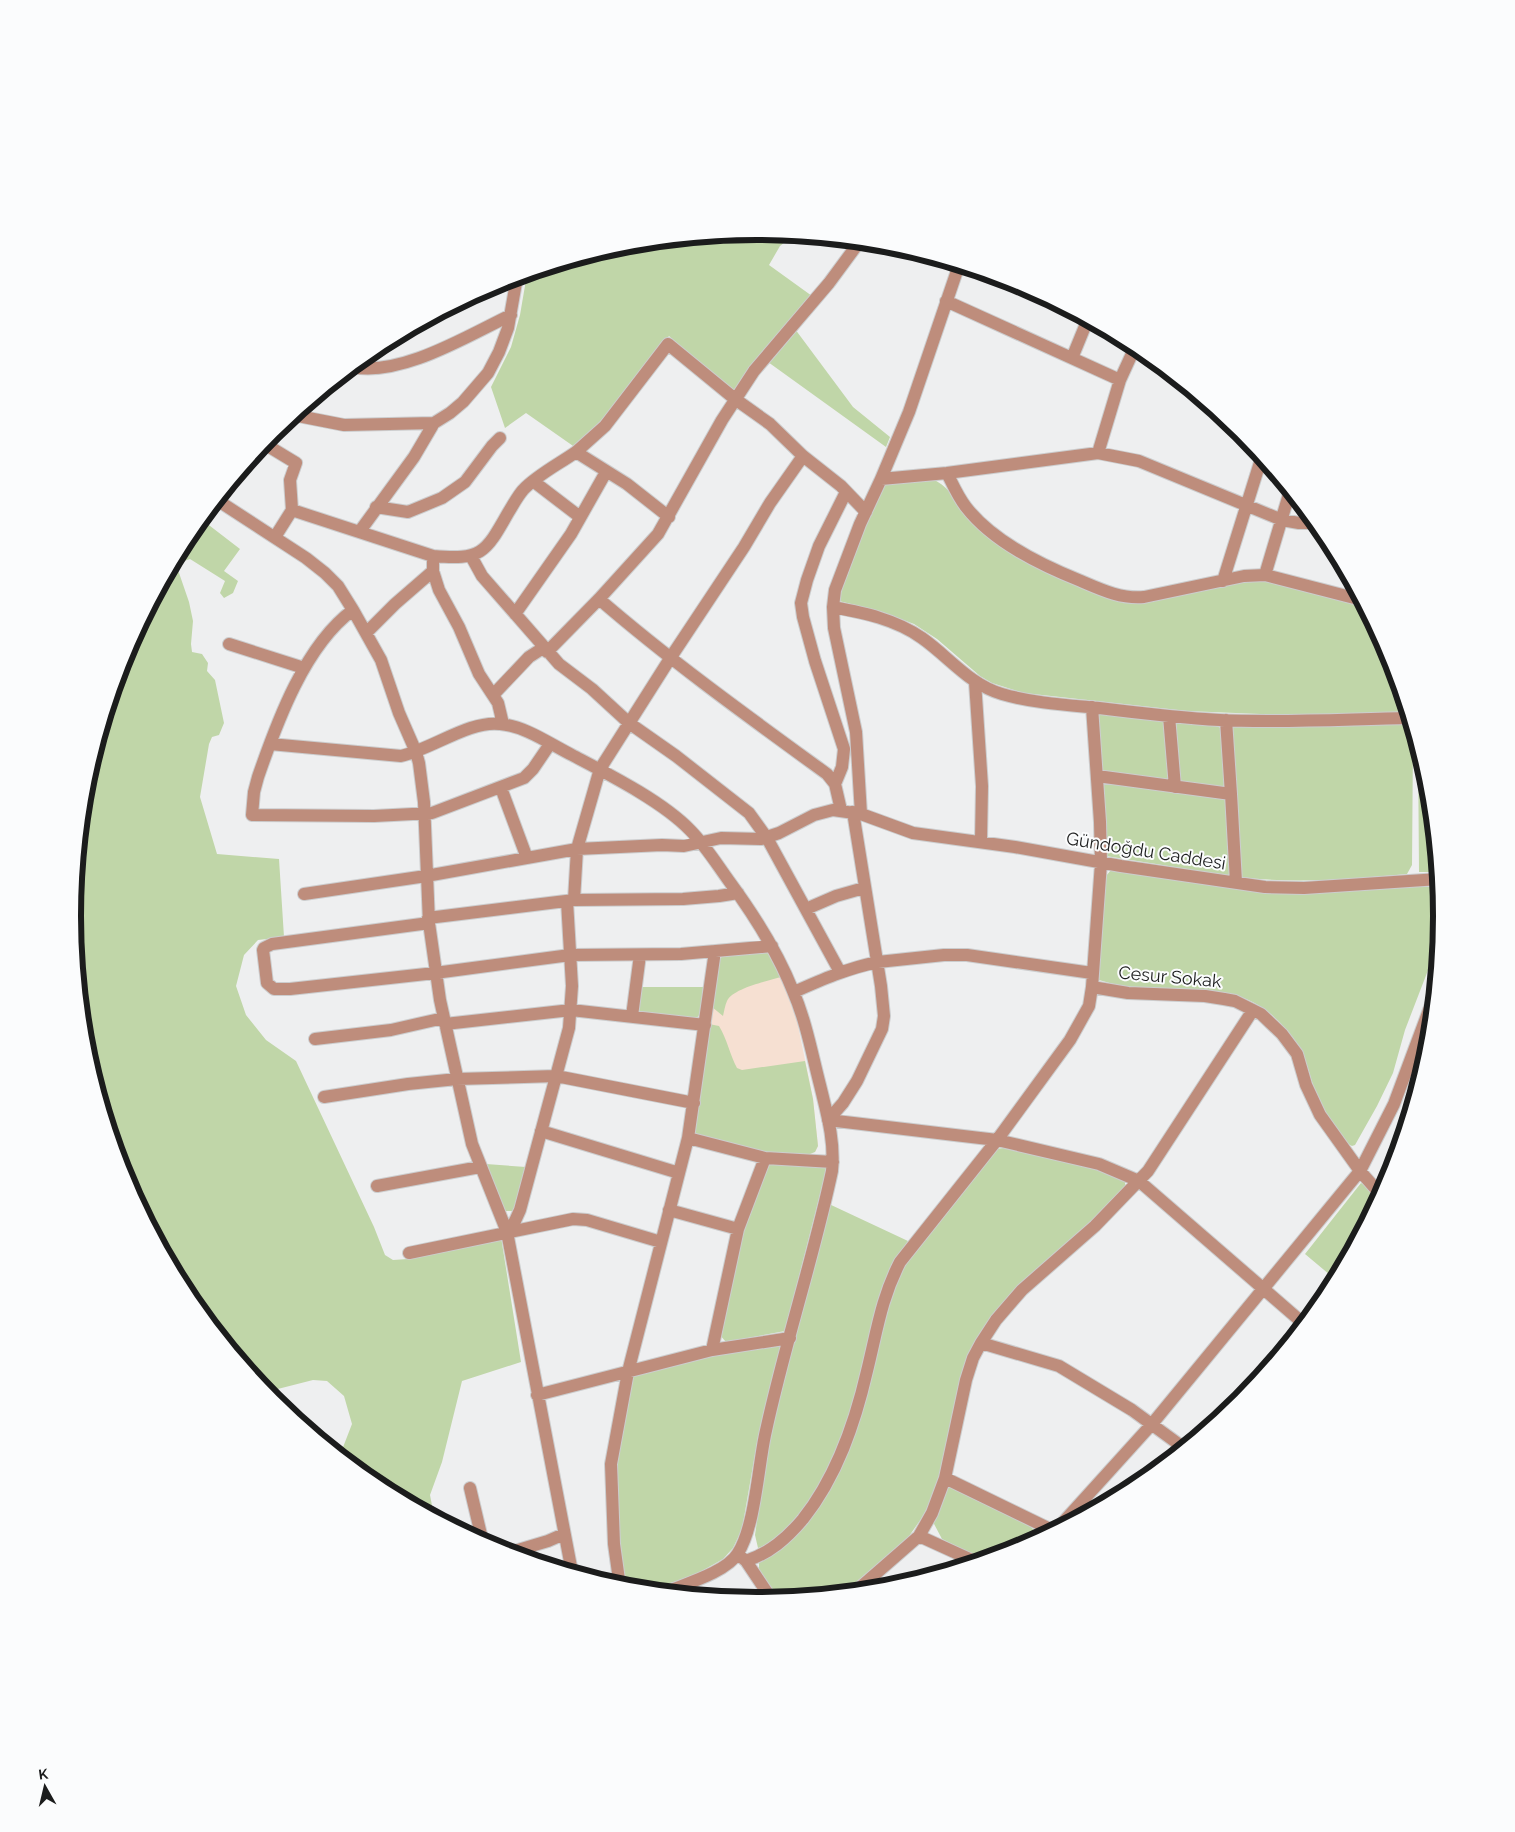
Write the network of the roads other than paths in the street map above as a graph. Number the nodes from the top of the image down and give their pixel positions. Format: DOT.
graph roads {
  1 [pos="855,247"];
  2 [pos="957,270"];
  3 [pos="516,285"];
  4 [pos="946,301"];
  5 [pos="511,315"];
  6 [pos="1086,325"];
  7 [pos="1132,353"];
  8 [pos="1072,358"];
  9 [pos="362,368"];
  10 [pos="1120,380"];
  11 [pos="735,399"];
  12 [pos="302,417"];
  13 [pos="434,423"];
  14 [pos="500,438"];
  15 [pos="270,447"];
  16 [pos="576,452"];
  17 [pos="1098,453"];
  18 [pos="803,456"];
  19 [pos="1260,463"];
  20 [pos="606,472"];
  21 [pos="947,473"];
  22 [pos="882,479"];
  23 [pos="533,481"];
  24 [pos="846,492"];
  25 [pos="1288,497"];
  26 [pos="222,503"];
  27 [pos="1247,506"];
  28 [pos="376,507"];
  29 [pos="292,510"];
  30 [pos="866,512"];
  31 [pos="669,517"];
  32 [pos="580,518"];
  33 [pos="1282,520"];
  34 [pos="1308,523"];
  35 [pos="360,531"];
  36 [pos="275,537"];
  37 [pos="433,556"];
  38 [pos="471,556"];
  39 [pos="432,571"];
  40 [pos="1265,575"];
  41 [pos="1223,582"];
  42 [pos="1354,598"];
  43 [pos="599,599"];
  44 [pos="833,607"];
  45 [pos="353,610"];
  46 [pos="515,614"];
  47 [pos="366,633"];
  48 [pos="229,644"];
  49 [pos="545,650"];
  50 [pos="671,657"];
  51 [pos="304,668"];
  52 [pos="975,682"];
  53 [pos="493,696"];
  54 [pos="1092,708"];
  55 [pos="1169,716"];
  56 [pos="1404,718"];
  57 [pos="1226,720"];
  58 [pos="629,723"];
  59 [pos="503,724"];
  60 [pos="270,744"];
  61 [pos="550,744"];
  62 [pos="416,752"];
  63 [pos="600,769"];
  64 [pos="1097,776"];
  65 [pos="835,784"];
  66 [pos="1175,787"];
  67 [pos="500,788"];
  68 [pos="1231,794"];
  69 [pos="852,812"];
  70 [pos="424,814"];
  71 [pos="767,838"];
  72 [pos="701,841"];
  73 [pos="981,842"];
  74 [pos="577,849"];
  75 [pos="527,858"];
  76 [pos="1101,863"];
  77 [pos="426,876"];
  78 [pos="1432,879"];
  79 [pos="1236,882"];
  80 [pos="864,888"];
  81 [pos="738,893"];
  82 [pos="304,894"];
  83 [pos="570,901"];
  84 [pos="806,909"];
  85 [pos="429,921"];
  86 [pos="772,946"];
  87 [pos="715,952"];
  88 [pos="570,955"];
  89 [pos="640,955"];
  90 [pos="878,962"];
  91 [pos="840,972"];
  92 [pos="435,974"];
  93 [pos="1092,974"];
  94 [pos="1092,987"];
  95 [pos="794,992"];
  96 [pos="571,1010"];
  97 [pos="1253,1010"];
  98 [pos="632,1016"];
  99 [pos="444,1021"];
  100 [pos="705,1025"];
  101 [pos="1423,1038"];
  102 [pos="315,1039"];
  103 [pos="556,1076"];
  104 [pos="457,1079"];
  105 [pos="324,1097"];
  106 [pos="694,1104"];
  107 [pos="828,1120"];
  108 [pos="541,1131"];
  109 [pos="688,1138"];
  110 [pos="997,1140"];
  111 [pos="765,1158"];
  112 [pos="833,1162"];
  113 [pos="480,1167"];
  114 [pos="1360,1171"];
  115 [pos="678,1172"];
  116 [pos="1139,1182"];
  117 [pos="377,1186"];
  118 [pos="1376,1189"];
  119 [pos="669,1210"];
  120 [pos="738,1229"];
  121 [pos="507,1232"];
  122 [pos="661,1242"];
  123 [pos="409,1253"];
  124 [pos="1264,1289"];
  125 [pos="1300,1320"];
  126 [pos="790,1338"];
  127 [pos="980,1343"];
  128 [pos="712,1350"];
  129 [pos="628,1372"];
  130 [pos="537,1395"];
  131 [pos="1152,1424"];
  132 [pos="1179,1444"];
  133 [pos="945,1478"];
  134 [pos="470,1488"];
  135 [pos="1068,1517"];
  136 [pos="1047,1527"];
  137 [pos="482,1533"];
  138 [pos="564,1534"];
  139 [pos="919,1536"];
  140 [pos="521,1549"];
  141 [pos="742,1558"];
  142 [pos="968,1558"];
  143 [pos="571,1565"];
  144 [pos="619,1577"];
  145 [pos="865,1583"];
  146 [pos="678,1587"];
  147 [pos="766,1592"];
  1 -- 11 [label="street"];
  2 -- 4 [label="street"];
  3 -- 5 [label="street"];
  4 -- 8 [label="street"];
  4 -- 22 [label="street"];
  5 -- 9 [label="street"];
  5 -- 13 [label="street"];
  6 -- 8 [label="street"];
  7 -- 10 [label="street"];
  8 -- 10 [label="street"];
  10 -- 17 [label="street"];
  11 -- 16 [label="street"];
  11 -- 18 [label="street"];
  11 -- 31 [label="street"];
  12 -- 13 [label="street"];
  13 -- 28 [label="street"];
  14 -- 28 [label="street"];
  15 -- 29 [label="street"];
  16 -- 20 [label="street"];
  16 -- 23 [label="street"];
  17 -- 21 [label="street"];
  17 -- 27 [label="street"];
  18 -- 24 [label="street"];
  18 -- 50 [label="street"];
  19 -- 27 [label="street"];
  20 -- 31 [label="street"];
  20 -- 32 [label="street"];
  21 -- 22 [label="street"];
  21 -- 41 [label="street"];
  22 -- 30 [label="street"];
  23 -- 32 [label="street"];
  23 -- 38 [label="street"];
  24 -- 30 [label="street"];
  24 -- 65 [label="street"];
  25 -- 33 [label="street"];
  26 -- 36 [label="street"];
  27 -- 33 [label="street"];
  27 -- 41 [label="street"];
  28 -- 35 [label="street"];
  29 -- 35 [label="street"];
  29 -- 36 [label="street"];
  30 -- 44 [label="street"];
  31 -- 43 [label="street"];
  32 -- 46 [label="street"];
  33 -- 34 [label="street"];
  33 -- 40 [label="street"];
  35 -- 37 [label="street"];
  36 -- 45 [label="street"];
  37 -- 38 [label="street"];
  37 -- 39 [label="street"];
  38 -- 46 [label="street"];
  39 -- 47 [label="street"];
  39 -- 53 [label="street"];
  40 -- 41 [label="street"];
  40 -- 42 [label="street"];
  43 -- 49 [label="street"];
  43 -- 50 [label="street"];
  44 -- 52 [label="street"];
  44 -- 69 [label="street"];
  45 -- 47 [label="street"];
  45 -- 51 [label="street"];
  46 -- 49 [label="street"];
  47 -- 62 [label="street"];
  48 -- 51 [label="street"];
  49 -- 53 [label="street"];
  49 -- 58 [label="street"];
  50 -- 58 [label="street"];
  50 -- 65 [label="street"];
  51 -- 60 [label="street"];
  52 -- 54 [label="street"];
  52 -- 73 [label="street"];
  53 -- 59 [label="street"];
  54 -- 55 [label="street"];
  54 -- 64 [label="street"];
  55 -- 57 [label="street"];
  55 -- 66 [label="street"];
  56 -- 57 [label="street"];
  57 -- 68 [label="street"];
  58 -- 63 [label="street"];
  58 -- 71 [label="street"];
  59 -- 61 [label="street"];
  59 -- 62 [label="street"];
  60 -- 62 [label="street"];
  60 -- 70 [label="street"];
  61 -- 63 [label="street"];
  61 -- 67 [label="street"];
  62 -- 70 [label="street"];
  63 -- 72 [label="street"];
  63 -- 74 [label="street"];
  64 -- 66 [label="street"];
  64 -- 76 [label="street"];
  65 -- 69 [label="street"];
  66 -- 68 [label="street"];
  67 -- 70 [label="street"];
  67 -- 75 [label="street"];
  68 -- 79 [label="street"];
  69 -- 71 [label="street"];
  69 -- 73 [label="street, Gündoğdu Caddesi"];
  69 -- 80 [label="street"];
  70 -- 77 [label="street"];
  71 -- 72 [label="street"];
  71 -- 84 [label="street"];
  72 -- 74 [label="street"];
  72 -- 81 [label="street"];
  73 -- 76 [label="street, Gündoğdu Caddesi"];
  74 -- 75 [label="street"];
  74 -- 83 [label="street"];
  75 -- 77 [label="street"];
  76 -- 79 [label="street, Gündoğdu Caddesi"];
  76 -- 93 [label="street"];
  77 -- 82 [label="street"];
  77 -- 85 [label="street"];
  78 -- 79 [label="street, Gündoğdu Caddesi"];
  80 -- 84 [label="street"];
  80 -- 90 [label="street"];
  81 -- 83 [label="street"];
  81 -- 86 [label="street"];
  83 -- 85 [label="street"];
  83 -- 88 [label="street"];
  84 -- 91 [label="street"];
  85 -- 92 [label="street"];
  85 -- 92 [label="street"];
  86 -- 87 [label="street"];
  86 -- 95 [label="street"];
  87 -- 89 [label="street"];
  87 -- 100 [label="street"];
  88 -- 89 [label="street"];
  88 -- 92 [label="street"];
  88 -- 96 [label="street"];
  89 -- 98 [label="street"];
  90 -- 91 [label="street"];
  90 -- 93 [label="street"];
  90 -- 107 [label="street"];
  91 -- 95 [label="street"];
  92 -- 99 [label="street"];
  93 -- 94 [label="street"];
  94 -- 97 [label="street, Cesur Sokak"];
  94 -- 110 [label="street"];
  95 -- 107 [label="street"];
  96 -- 98 [label="street"];
  96 -- 99 [label="street"];
  96 -- 103 [label="street"];
  97 -- 114 [label="street, Cesur Sokak"];
  97 -- 116 [label="street"];
  98 -- 100 [label="street"];
  99 -- 102 [label="street"];
  99 -- 104 [label="street"];
  100 -- 106 [label="street"];
  101 -- 114 [label="street"];
  103 -- 104 [label="street"];
  103 -- 106 [label="street"];
  103 -- 108 [label="street"];
  104 -- 105 [label="street"];
  104 -- 113 [label="street"];
  106 -- 109 [label="street"];
  107 -- 110 [label="street"];
  107 -- 112 [label="street"];
  108 -- 115 [label="street"];
  108 -- 121 [label="street"];
  109 -- 111 [label="street"];
  109 -- 115 [label="street"];
  110 -- 116 [label="street"];
  110 -- 141 [label="street"];
  111 -- 112 [label="street"];
  111 -- 120 [label="street"];
  112 -- 126 [label="street"];
  113 -- 117 [label="street"];
  113 -- 121 [label="street"];
  114 -- 118 [label="street, Cesur Sokak"];
  114 -- 124 [label="street"];
  115 -- 119 [label="street"];
  116 -- 124 [label="street"];
  116 -- 127 [label="street"];
  119 -- 120 [label="street"];
  119 -- 122 [label="street"];
  120 -- 128 [label="street"];
  121 -- 122 [label="street"];
  121 -- 123 [label="street"];
  121 -- 130 [label="street"];
  122 -- 129 [label="street"];
  124 -- 125 [label="street"];
  124 -- 131 [label="street"];
  126 -- 128 [label="street"];
  126 -- 141 [label="street"];
  127 -- 131 [label="street"];
  127 -- 133 [label="street"];
  128 -- 129 [label="street"];
  129 -- 130 [label="street"];
  129 -- 144 [label="street"];
  130 -- 138 [label="street"];
  131 -- 132 [label="street"];
  131 -- 135 [label="street"];
  133 -- 136 [label="street"];
  133 -- 139 [label="street"];
  134 -- 137 [label="street"];
  138 -- 140 [label="street"];
  138 -- 143 [label="street"];
  139 -- 142 [label="street"];
  139 -- 145 [label="street"];
  141 -- 146 [label="street"];
  141 -- 147 [label="street"];
}
